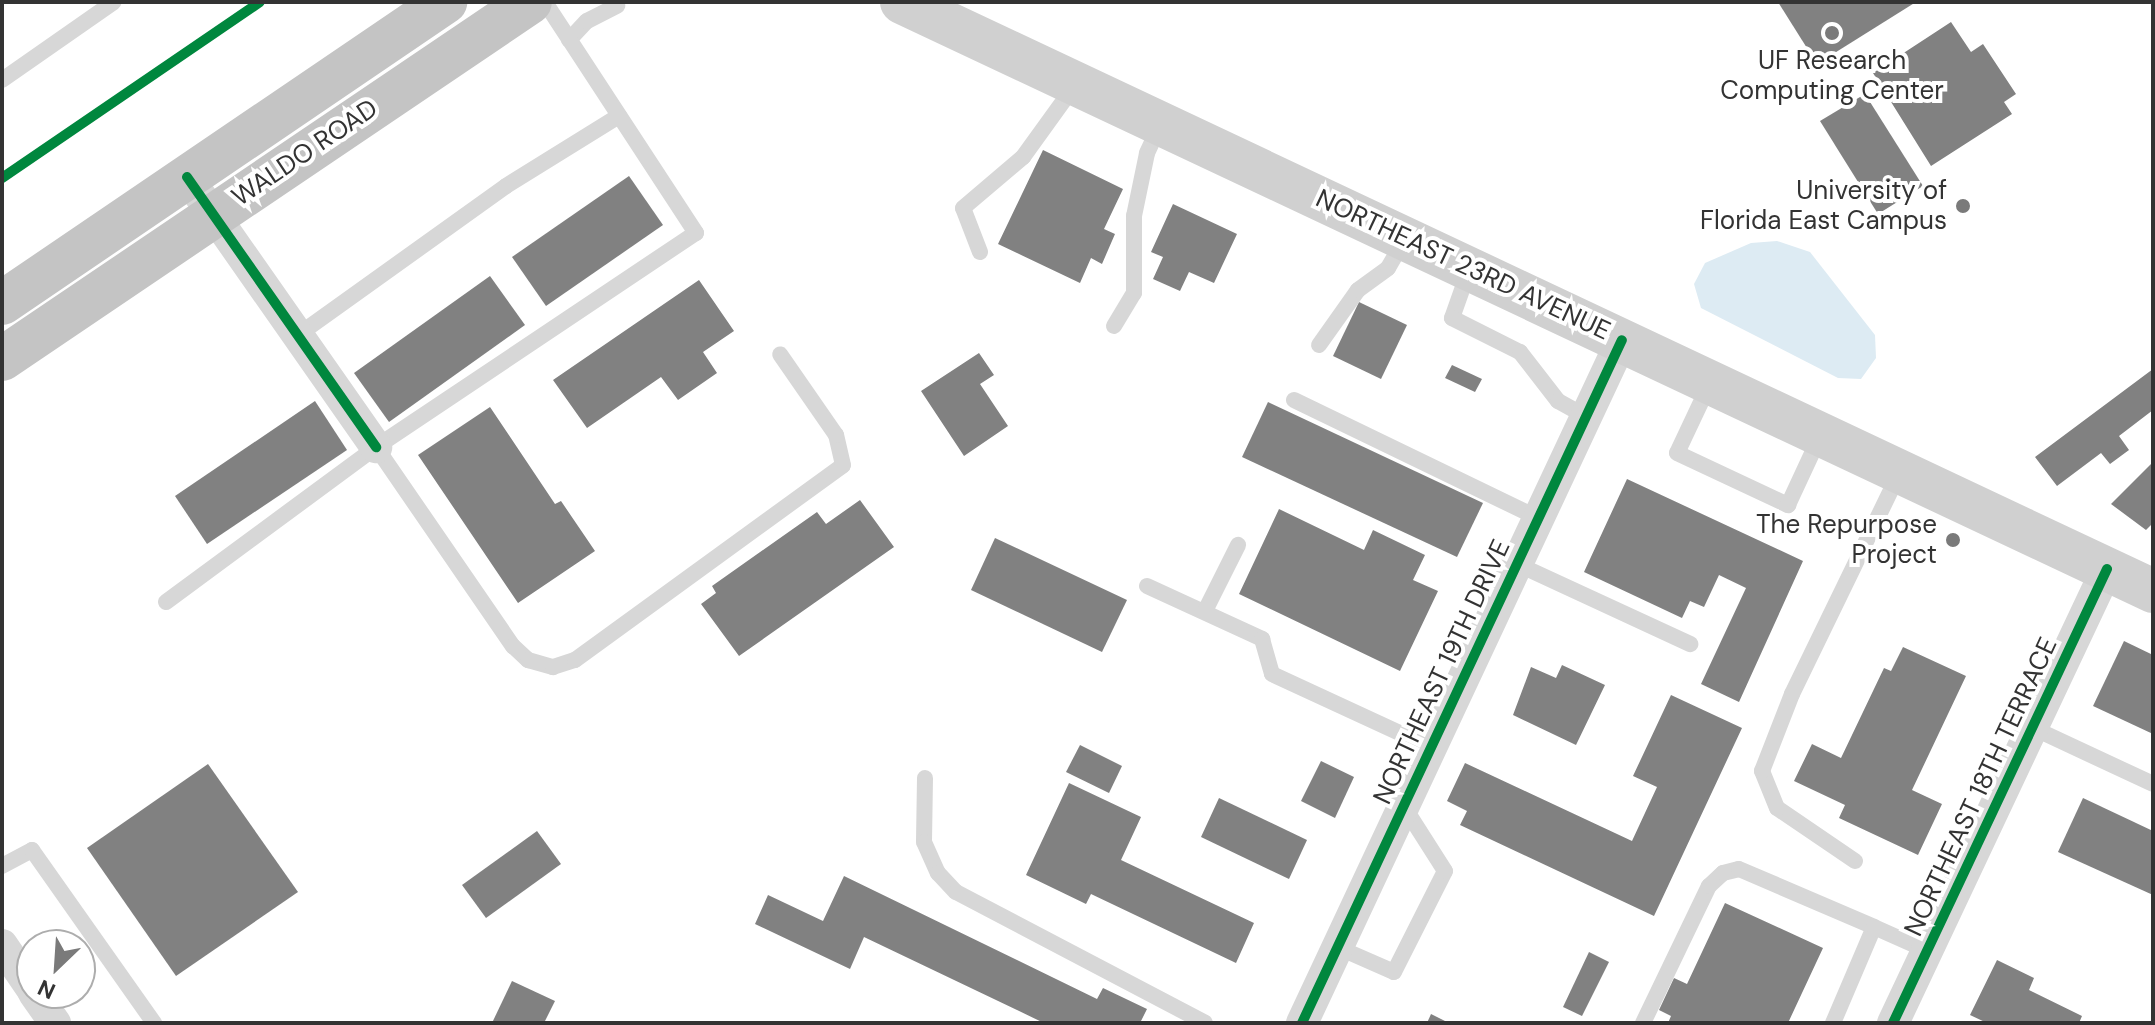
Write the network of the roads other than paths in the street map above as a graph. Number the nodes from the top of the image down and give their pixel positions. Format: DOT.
graph roads {
  1 [pos="114,2"];
  2 [pos="445,2"];
  3 [pos="530,2"];
  4 [pos="545,2"];
  5 [pos="902,2"];
  6 [pos="620,3"];
  7 [pos="569,40"];
  8 [pos="2,80"];
  9 [pos="1076,83"];
  10 [pos="619,116"];
  11 [pos="1161,123"];
  12 [pos="187,177"];
  13 [pos="213,214"];
  14 [pos="1405,238"];
  15 [pos="980,252"];
  16 [pos="1470,268"];
  17 [pos="2,303"];
  18 [pos="1114,326"];
  19 [pos="298,335"];
  20 [pos="1622,340"];
  21 [pos="1319,345"];
  22 [pos="780,354"];
  23 [pos="2,359"];
  24 [pos="1710,382"];
  25 [pos="1294,400"];
  26 [pos="1585,416"];
  27 [pos="1821,434"];
  28 [pos="376,447"];
  29 [pos="1901,472"];
  30 [pos="1538,518"];
  31 [pos="1238,545"];
  32 [pos="1517,564"];
  33 [pos="2107,569"];
  34 [pos="1147,586"];
  35 [pos="2153,591"];
  36 [pos="166,602"];
  37 [pos="1205,611"];
  38 [pos="1690,644"];
  39 [pos="2033,728"];
  40 [pos="1430,747"];
  41 [pos="925,778"];
  42 [pos="2153,784"];
  43 [pos="1403,804"];
  44 [pos="1855,861"];
  45 [pos="2,866"];
  46 [pos="1874,927"];
  47 [pos="2,945"];
  48 [pos="1337,947"];
  49 [pos="1928,951"];
  50 [pos="16,966"];
  51 [pos="154,1023"];
  52 [pos="1205,1023"];
  53 [pos="1302,1023"];
  54 [pos="1643,1023"];
  55 [pos="1833,1023"];
  56 [pos="1893,1023"];
  1 -- 8 [label="lane"];
  2 -- 12 [label="highway, WALDO ROAD"];
  3 -- 13 [label="highway, WALDO ROAD"];
  4 -- 7 [label="lane"];
  5 -- 9 [label="main road, NORTHEAST 23RD AVENUE"];
  6 -- 7 [label="lane"];
  7 -- 10 [label="lane"];
  9 -- 11 [label="main road, NORTHEAST 23RD AVENUE"];
  9 -- 15 [label="lane"];
  10 -- 19 [label="lane"];
  10 -- 28 [label="lane"];
  11 -- 14 [label="main road, NORTHEAST 23RD AVENUE"];
  11 -- 18 [label="lane"];
  12 -- 13 [label="street"];
  12 -- 17 [label="highway, WALDO ROAD"];
  13 -- 19 [label="street"];
  13 -- 23 [label="highway, WALDO ROAD"];
  14 -- 16 [label="main road, NORTHEAST 23RD AVENUE"];
  14 -- 21 [label="lane"];
  16 -- 20 [label="main road, NORTHEAST 23RD AVENUE"];
  16 -- 26 [label="lane"];
  19 -- 28 [label="street"];
  20 -- 24 [label="main road, NORTHEAST 23RD AVENUE"];
  20 -- 26 [label="street, NORTHEAST 19TH DRIVE"];
  22 -- 28 [label="lane"];
  24 -- 27 [label="main road, NORTHEAST 23RD AVENUE"];
  24 -- 27 [label="lane"];
  25 -- 30 [label="lane"];
  26 -- 30 [label="street, NORTHEAST 19TH DRIVE"];
  27 -- 29 [label="main road, NORTHEAST 23RD AVENUE"];
  28 -- 36 [label="lane"];
  29 -- 33 [label="main road, NORTHEAST 23RD AVENUE"];
  29 -- 44 [label="lane"];
  30 -- 32 [label="street, NORTHEAST 19TH DRIVE"];
  31 -- 37 [label="lane"];
  32 -- 38 [label="lane"];
  32 -- 40 [label="street, NORTHEAST 19TH DRIVE"];
  33 -- 35 [label="main road, NORTHEAST 23RD AVENUE"];
  33 -- 39 [label="street, NORTHEAST 18TH TERRACE"];
  34 -- 37 [label="lane"];
  37 -- 40 [label="lane"];
  39 -- 42 [label="lane"];
  39 -- 49 [label="street, NORTHEAST 18TH TERRACE"];
  40 -- 43 [label="street, NORTHEAST 19TH DRIVE"];
  41 -- 52 [label="lane"];
  43 -- 48 [label="street, NORTHEAST 19TH DRIVE"];
  43 -- 48 [label="lane"];
  45 -- 51 [label="lane"];
  46 -- 49 [label="lane"];
  46 -- 54 [label="lane"];
  46 -- 55 [label="lane"];
  47 -- 50 [label="street"];
  48 -- 53 [label="street, NORTHEAST 19TH DRIVE"];
  49 -- 56 [label="street, NORTHEAST 18TH TERRACE"];
}
